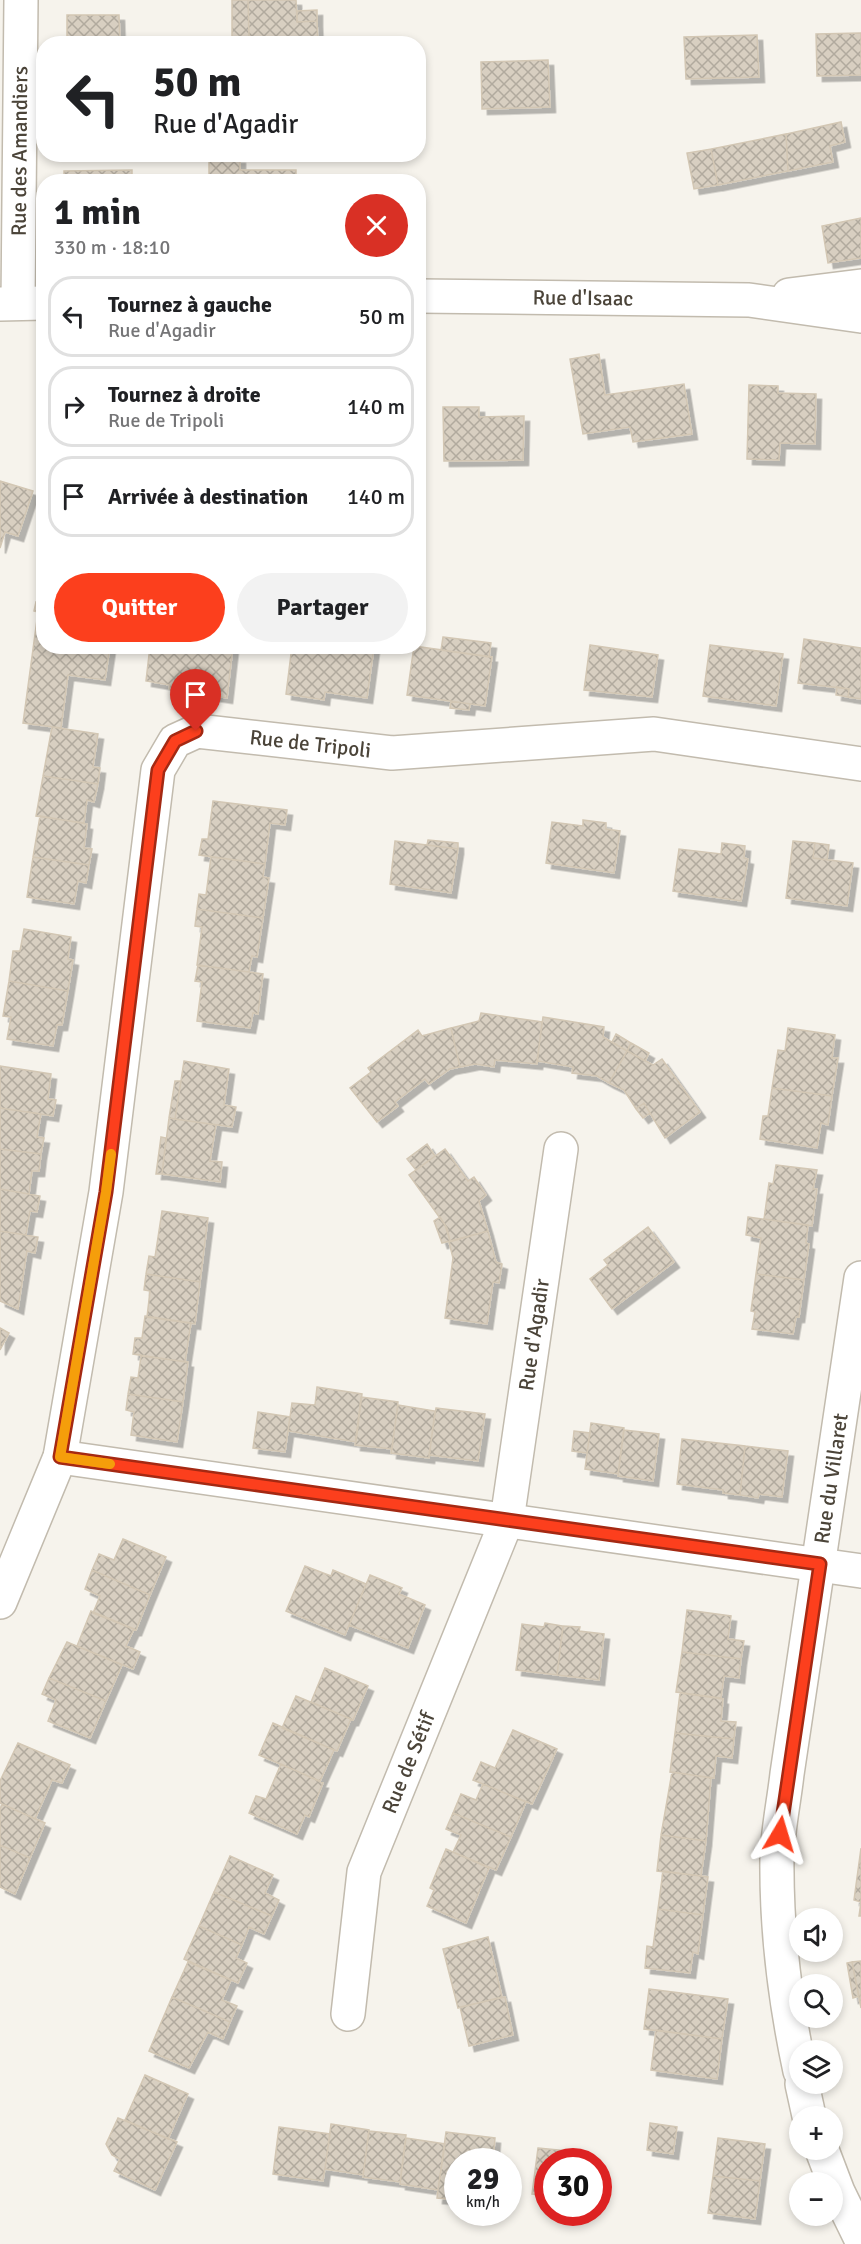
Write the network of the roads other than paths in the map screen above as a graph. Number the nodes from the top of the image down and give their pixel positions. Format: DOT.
graph roads {
  1 [pos="21,0"];
  2 [pos="861,286"];
  3 [pos="426,296"];
  4 [pos="749,300"];
  5 [pos="20,303"];
  6 [pos="861,316"];
  7 [pos="861,764"];
  8 [pos="561,1149"];
  9 [pos="861,1278"];
  10 [pos="60,1457"];
  11 [pos="507,1520"];
  12 [pos="820,1564"];
  13 [pos="861,1571"];
  14 [pos="0,1602"];
  15 [pos="348,2014"];
  16 [pos="793,2040"];
  17 [pos="826,2160"];
  18 [pos="861,2239"];
  1 -- 5 [label="street, Rue des Amandiers"];
  2 -- 4 [label="street, Rue d'Isaac"];
  3 -- 4 [label="street, Rue d'Isaac"];
  4 -- 6 [label="street, Rue d'Isaac"];
  7 -- 10 [label="street, Rue de Tripoli"];
  8 -- 11 [label="street, Rue d'Agadir"];
  9 -- 12 [label="street, Rue du Villaret"];
  10 -- 11 [label="street"];
  10 -- 14 [label="street, Rue de Tripoli"];
  11 -- 12 [label="street"];
  11 -- 15 [label="street, Rue de Sétif"];
  12 -- 13 [label="street"];
  12 -- 16 [label="street, Rue du Villaret"];
  17 -- 18 [label="street"];
}
